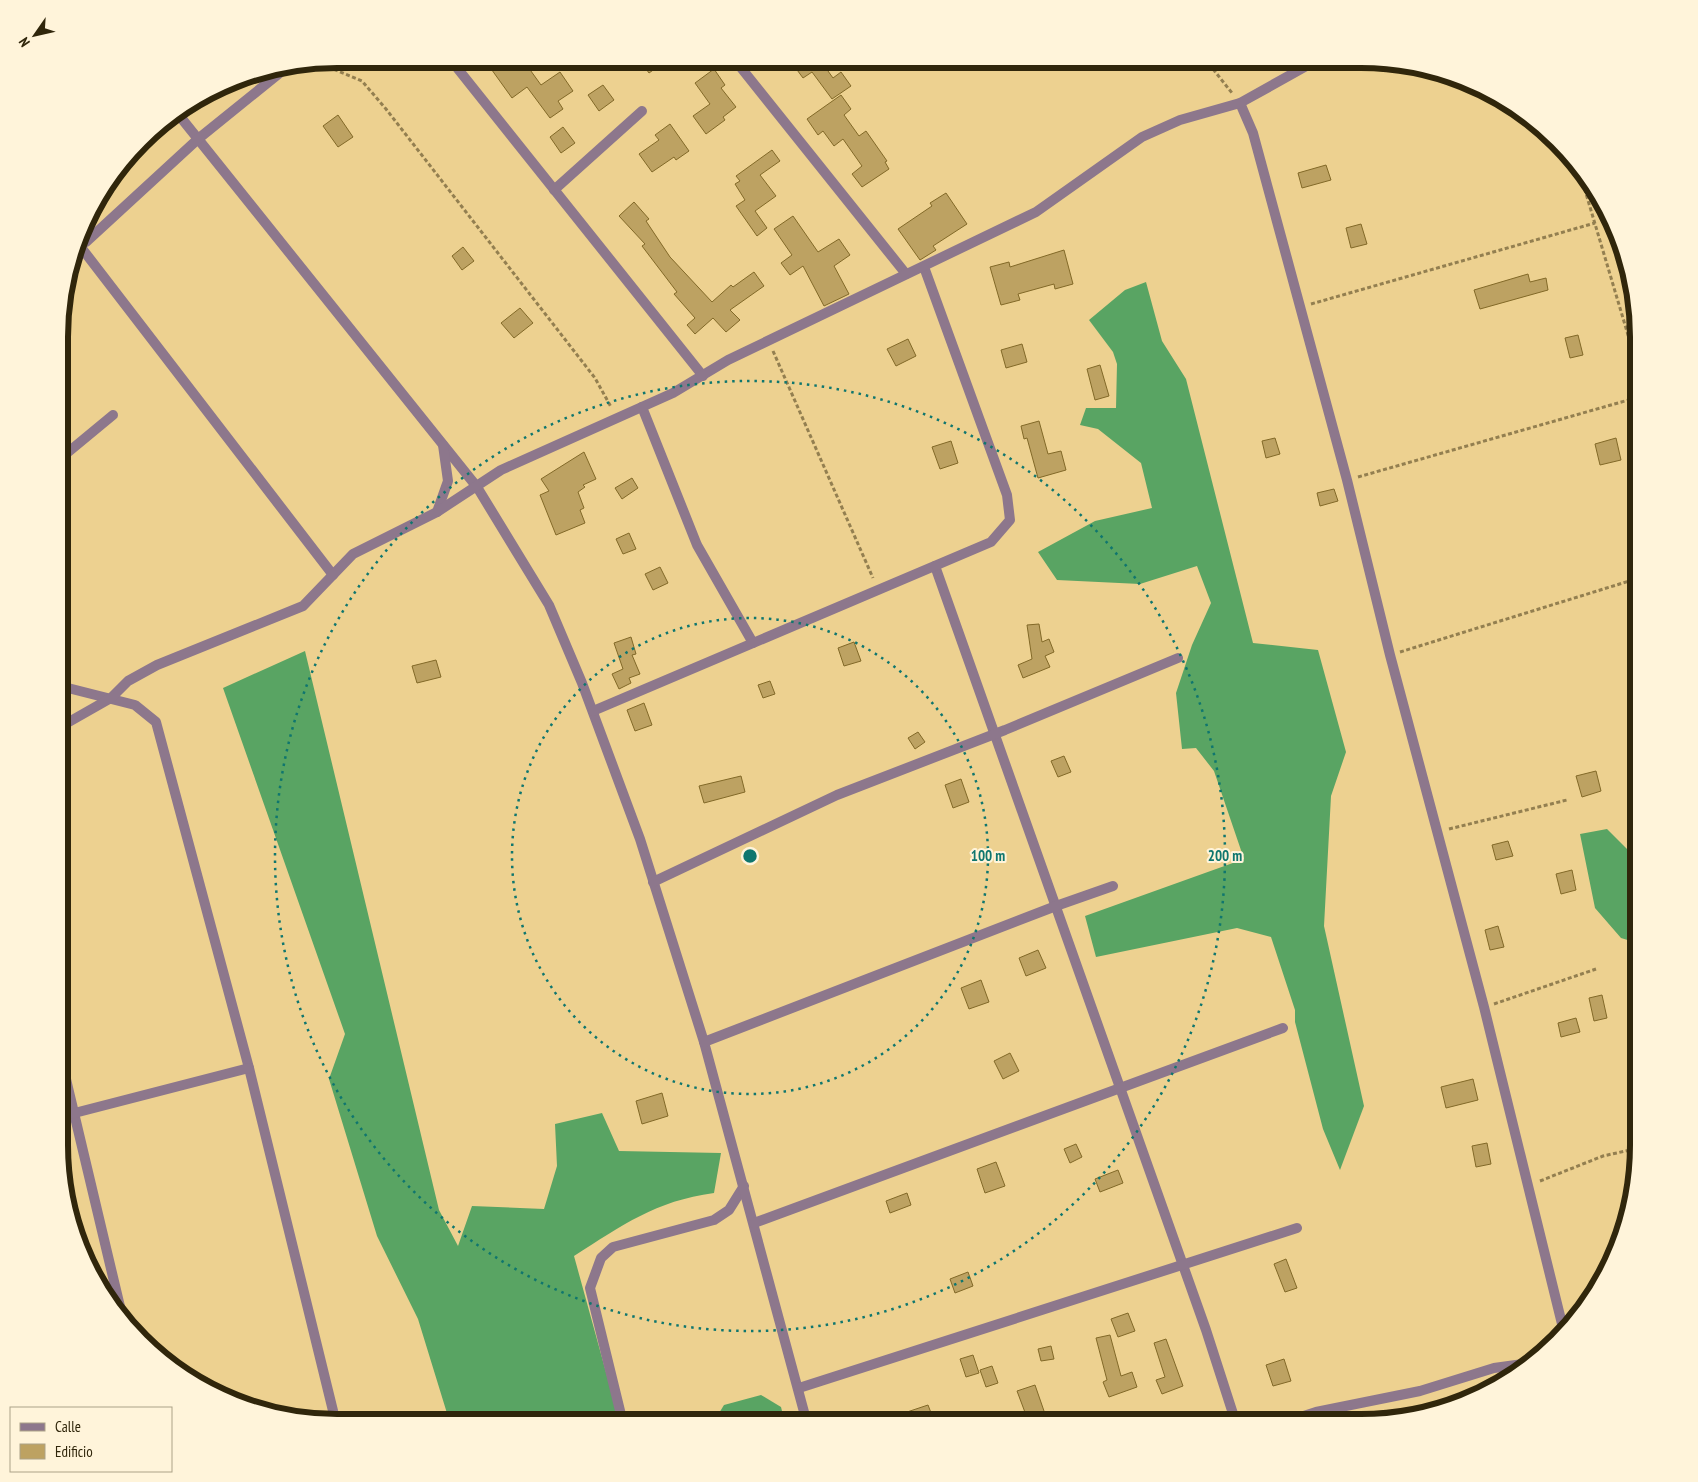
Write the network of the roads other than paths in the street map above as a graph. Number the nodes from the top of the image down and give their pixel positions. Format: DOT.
graph roads {
  1 [pos="457,68"];
  2 [pos="741,68"];
  3 [pos="1304,68"];
  4 [pos="278,74"];
  5 [pos="1240,103"];
  6 [pos="642,111"];
  7 [pos="181,117"];
  8 [pos="198,139"];
  9 [pos="554,190"];
  10 [pos="85,243"];
  11 [pos="83,248"];
  12 [pos="924,268"];
  13 [pos="906,274"];
  14 [pos="703,376"];
  15 [pos="642,407"];
  16 [pos="113,415"];
  17 [pos="443,444"];
  18 [pos="68,452"];
  19 [pos="477,487"];
  20 [pos="437,512"];
  21 [pos="935,566"];
  22 [pos="333,575"];
  23 [pos="753,643"];
  24 [pos="1178,658"];
  25 [pos="68,688"];
  26 [pos="111,698"];
  27 [pos="592,712"];
  28 [pos="68,722"];
  29 [pos="995,734"];
  30 [pos="653,882"];
  31 [pos="1113,886"];
  32 [pos="1056,906"];
  33 [pos="1283,1028"];
  34 [pos="704,1042"];
  35 [pos="249,1068"];
  36 [pos="1120,1087"];
  37 [pos="68,1088"];
  38 [pos="74,1114"];
  39 [pos="68,1115"];
  40 [pos="744,1186"];
  41 [pos="754,1223"];
  42 [pos="1298,1228"];
  43 [pos="1183,1265"];
  44 [pos="119,1304"];
  45 [pos="1562,1325"];
  46 [pos="1517,1365"];
  47 [pos="798,1388"];
  48 [pos="334,1414"];
  49 [pos="622,1414"];
  50 [pos="805,1414"];
  51 [pos="1233,1414"];
  52 [pos="1310,1414"];
  1 -- 9 [label="street"];
  2 -- 13 [label="street"];
  3 -- 5 [label="street"];
  4 -- 8 [label="street"];
  5 -- 12 [label="street"];
  5 -- 45 [label="street"];
  6 -- 9 [label="street"];
  7 -- 8 [label="street"];
  8 -- 10 [label="street"];
  8 -- 17 [label="street"];
  9 -- 14 [label="street"];
  11 -- 22 [label="street"];
  12 -- 13 [label="street"];
  12 -- 21 [label="street"];
  13 -- 14 [label="street"];
  14 -- 15 [label="street"];
  15 -- 19 [label="street"];
  15 -- 23 [label="street"];
  16 -- 18 [label="street"];
  17 -- 19 [label="street"];
  17 -- 20 [label="street"];
  19 -- 20 [label="street"];
  19 -- 27 [label="street"];
  20 -- 22 [label="street"];
  21 -- 23 [label="street"];
  21 -- 29 [label="street"];
  22 -- 26 [label="street"];
  23 -- 27 [label="street"];
  24 -- 29 [label="street"];
  25 -- 26 [label="street"];
  26 -- 28 [label="street"];
  26 -- 35 [label="street"];
  27 -- 30 [label="street"];
  29 -- 30 [label="street"];
  29 -- 32 [label="street"];
  30 -- 34 [label="street"];
  31 -- 32 [label="street"];
  32 -- 34 [label="street"];
  32 -- 36 [label="street"];
  33 -- 36 [label="street"];
  34 -- 40 [label="street"];
  35 -- 38 [label="street"];
  35 -- 48 [label="street"];
  36 -- 41 [label="street"];
  36 -- 43 [label="street"];
  37 -- 38 [label="street"];
  38 -- 39 [label="street"];
  38 -- 44 [label="street"];
  40 -- 41 [label="street"];
  40 -- 49 [label="street"];
  41 -- 47 [label="street"];
  42 -- 43 [label="street"];
  43 -- 47 [label="street"];
  43 -- 51 [label="street"];
  46 -- 52 [label="street"];
  47 -- 50 [label="street"];
}
